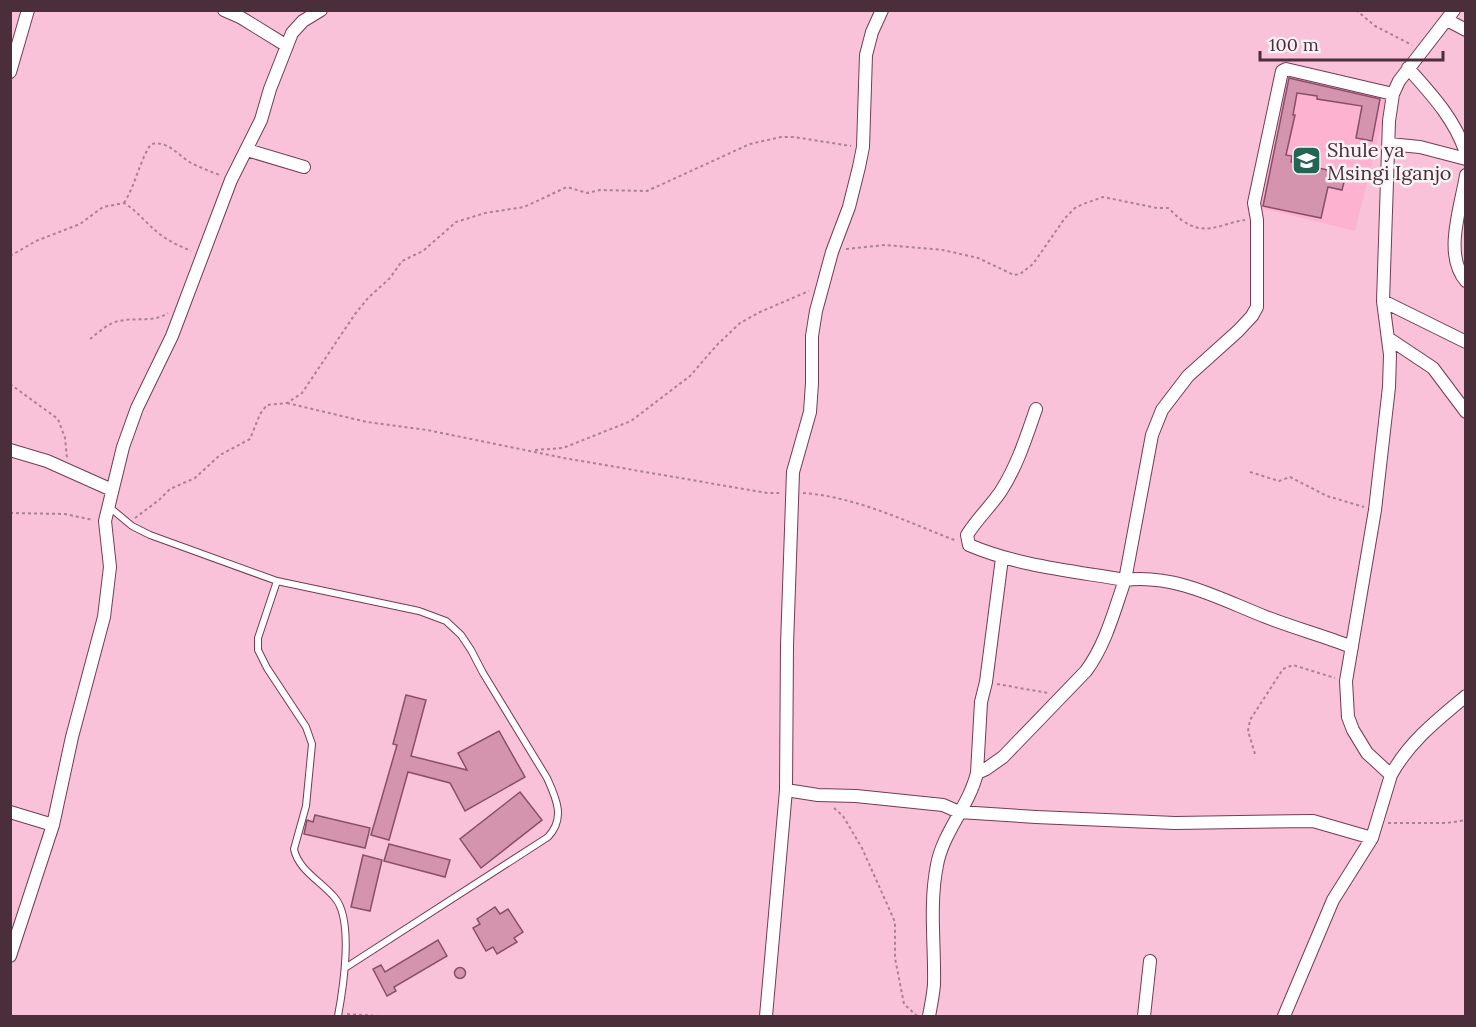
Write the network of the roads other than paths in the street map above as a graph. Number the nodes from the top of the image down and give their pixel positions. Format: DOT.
graph roads {
  1 [pos="28,10"];
  2 [pos="224,10"];
  3 [pos="321,10"];
  4 [pos="882,10"];
  5 [pos="1451,15"];
  6 [pos="302,16"];
  7 [pos="1466,30"];
  8 [pos="287,46"];
  9 [pos="1408,68"];
  10 [pos="10,72"];
  11 [pos="1393,94"];
  12 [pos="1389,144"];
  13 [pos="247,150"];
  14 [pos="1466,153"];
  15 [pos="1466,159"];
  16 [pos="304,167"];
  17 [pos="1466,175"];
  18 [pos="1466,281"];
  19 [pos="1383,301"];
  20 [pos="1388,338"];
  21 [pos="1466,342"];
  22 [pos="1036,410"];
  23 [pos="1466,412"];
  24 [pos="10,450"];
  25 [pos="112,490"];
  26 [pos="107,506"];
  27 [pos="1002,558"];
  28 [pos="1125,580"];
  29 [pos="277,581"];
  30 [pos="1352,648"];
  31 [pos="1466,696"];
  32 [pos="977,773"];
  33 [pos="1390,775"];
  34 [pos="786,790"];
  35 [pos="10,812"];
  36 [pos="959,812"];
  37 [pos="52,825"];
  38 [pos="1372,838"];
  39 [pos="10,956"];
  40 [pos="1150,961"];
  41 [pos="345,968"];
  42 [pos="338,1015"];
  43 [pos="766,1017"];
  44 [pos="929,1017"];
  45 [pos="1144,1017"];
  46 [pos="1284,1017"];
  1 -- 10 [label="street"];
  2 -- 8 [label="street"];
  3 -- 6 [label="street"];
  4 -- 34 [label="street"];
  5 -- 7 [label="street"];
  5 -- 9 [label="street"];
  6 -- 8 [label="street"];
  8 -- 13 [label="street"];
  9 -- 11 [label="street"];
  9 -- 14 [label="street"];
  11 -- 12 [label="street"];
  11 -- 28 [label="street"];
  12 -- 15 [label="street"];
  12 -- 19 [label="street"];
  13 -- 16 [label="street"];
  13 -- 25 [label="street"];
  17 -- 18 [label="street"];
  19 -- 20 [label="street"];
  19 -- 21 [label="street"];
  20 -- 23 [label="street"];
  20 -- 30 [label="street"];
  22 -- 27 [label="street"];
  24 -- 25 [label="street"];
  25 -- 26 [label="street"];
  26 -- 29 [label="lane"];
  26 -- 37 [label="street"];
  27 -- 28 [label="street"];
  27 -- 32 [label="street"];
  28 -- 30 [label="street"];
  28 -- 32 [label="street"];
  29 -- 41 [label="lane"];
  29 -- 41 [label="lane"];
  30 -- 33 [label="street"];
  31 -- 33 [label="street"];
  32 -- 36 [label="street"];
  33 -- 38 [label="street"];
  34 -- 36 [label="street"];
  34 -- 43 [label="street"];
  35 -- 37 [label="street"];
  36 -- 38 [label="street"];
  36 -- 44 [label="street"];
  37 -- 39 [label="street"];
  38 -- 46 [label="street"];
  40 -- 45 [label="street"];
  41 -- 42 [label="lane"];
}
